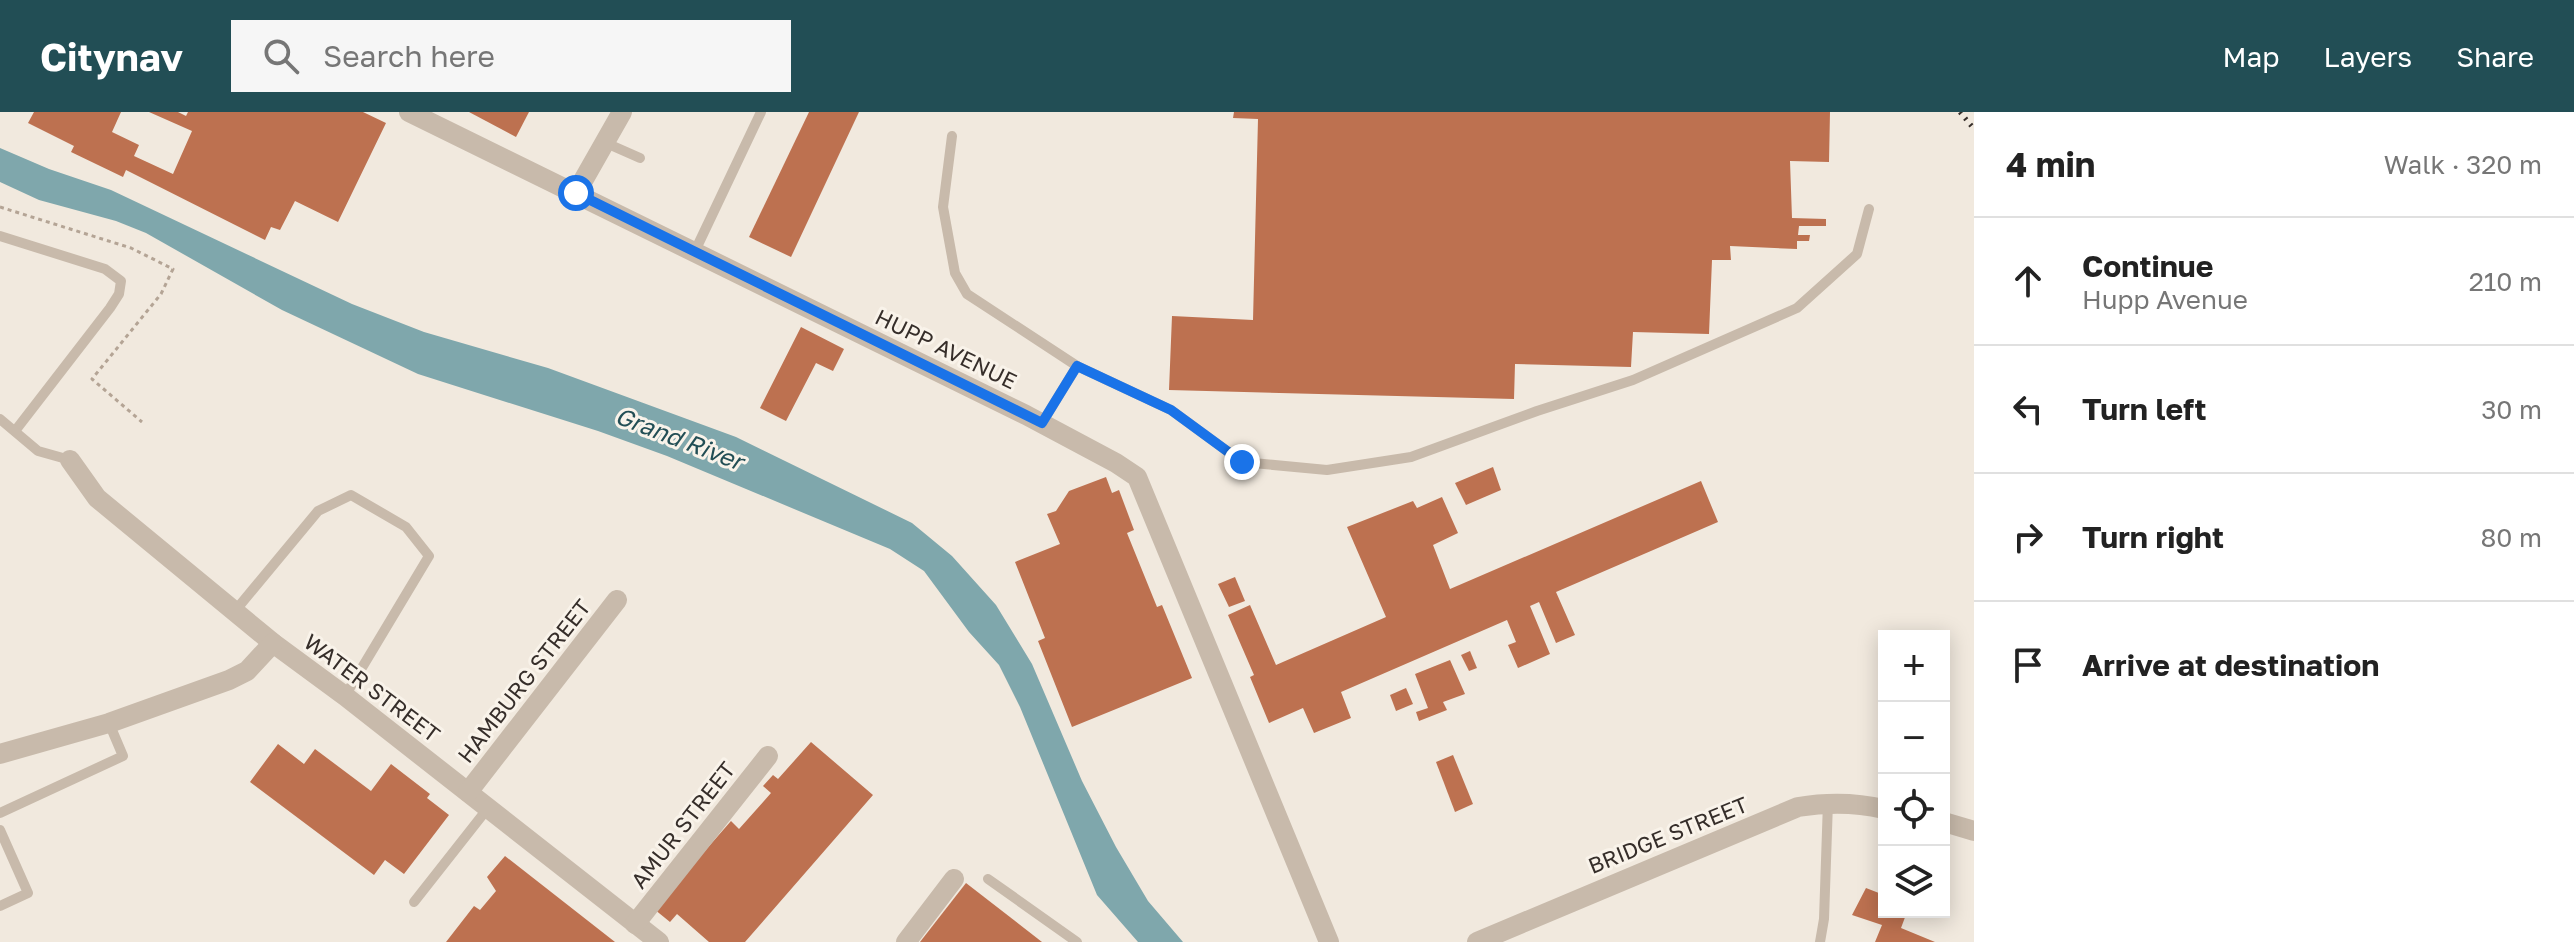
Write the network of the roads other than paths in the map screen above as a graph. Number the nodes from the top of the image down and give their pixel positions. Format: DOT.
graph roads {
  1 [pos="409,112"];
  2 [pos="622,112"];
  3 [pos="761,112"];
  4 [pos="952,136"];
  5 [pos="606,143"];
  6 [pos="640,158"];
  7 [pos="576,193"];
  8 [pos="1869,209"];
  9 [pos="0,236"];
  10 [pos="695,251"];
  11 [pos="1077,366"];
  12 [pos="0,419"];
  13 [pos="1042,423"];
  14 [pos="15,431"];
  15 [pos="70,460"];
  16 [pos="617,600"];
  17 [pos="235,611"];
  18 [pos="273,643"];
  19 [pos="345,696"];
  20 [pos="109,723"];
  21 [pos="0,754"];
  22 [pos="768,756"];
  23 [pos="468,792"];
  24 [pos="1828,802"];
  25 [pos="488,808"];
  26 [pos="1878,808"];
  27 [pos="0,813"];
  28 [pos="1950,824"];
  29 [pos="0,830"];
  30 [pos="1974,831"];
  31 [pos="954,879"];
  32 [pos="988,879"];
  33 [pos="414,902"];
  34 [pos="0,906"];
  35 [pos="635,924"];
  36 [pos="659,942"];
  37 [pos="906,942"];
  38 [pos="1077,942"];
  39 [pos="1329,942"];
  40 [pos="1477,942"];
  41 [pos="1820,942"];
  1 -- 7 [label="street, HUPP AVENUE"];
  2 -- 5 [label="street"];
  3 -- 10 [label="lane"];
  4 -- 11 [label="lane"];
  5 -- 6 [label="lane"];
  5 -- 7 [label="street"];
  7 -- 10 [label="street, HUPP AVENUE"];
  8 -- 11 [label="lane"];
  9 -- 14 [label="lane"];
  10 -- 13 [label="street, HUPP AVENUE"];
  11 -- 13 [label="lane"];
  12 -- 14 [label="lane"];
  13 -- 39 [label="street, HUPP AVENUE"];
  14 -- 15 [label="lane"];
  15 -- 17 [label="street, WATER STREET"];
  16 -- 23 [label="street, HAMBURG STREET"];
  17 -- 18 [label="street, WATER STREET"];
  17 -- 19 [label="lane"];
  18 -- 19 [label="street, WATER STREET"];
  18 -- 20 [label="street"];
  19 -- 23 [label="street, WATER STREET"];
  20 -- 21 [label="street"];
  20 -- 27 [label="lane"];
  22 -- 35 [label="street, AMUR STREET"];
  23 -- 25 [label="street, WATER STREET"];
  24 -- 26 [label="street, BRIDGE STREET"];
  24 -- 40 [label="street, BRIDGE STREET"];
  24 -- 41 [label="lane"];
  25 -- 33 [label="lane"];
  25 -- 35 [label="street, WATER STREET"];
  28 -- 30 [label="street"];
  29 -- 34 [label="lane"];
  31 -- 37 [label="street"];
  32 -- 38 [label="lane"];
  35 -- 36 [label="street, WATER STREET"];
}
